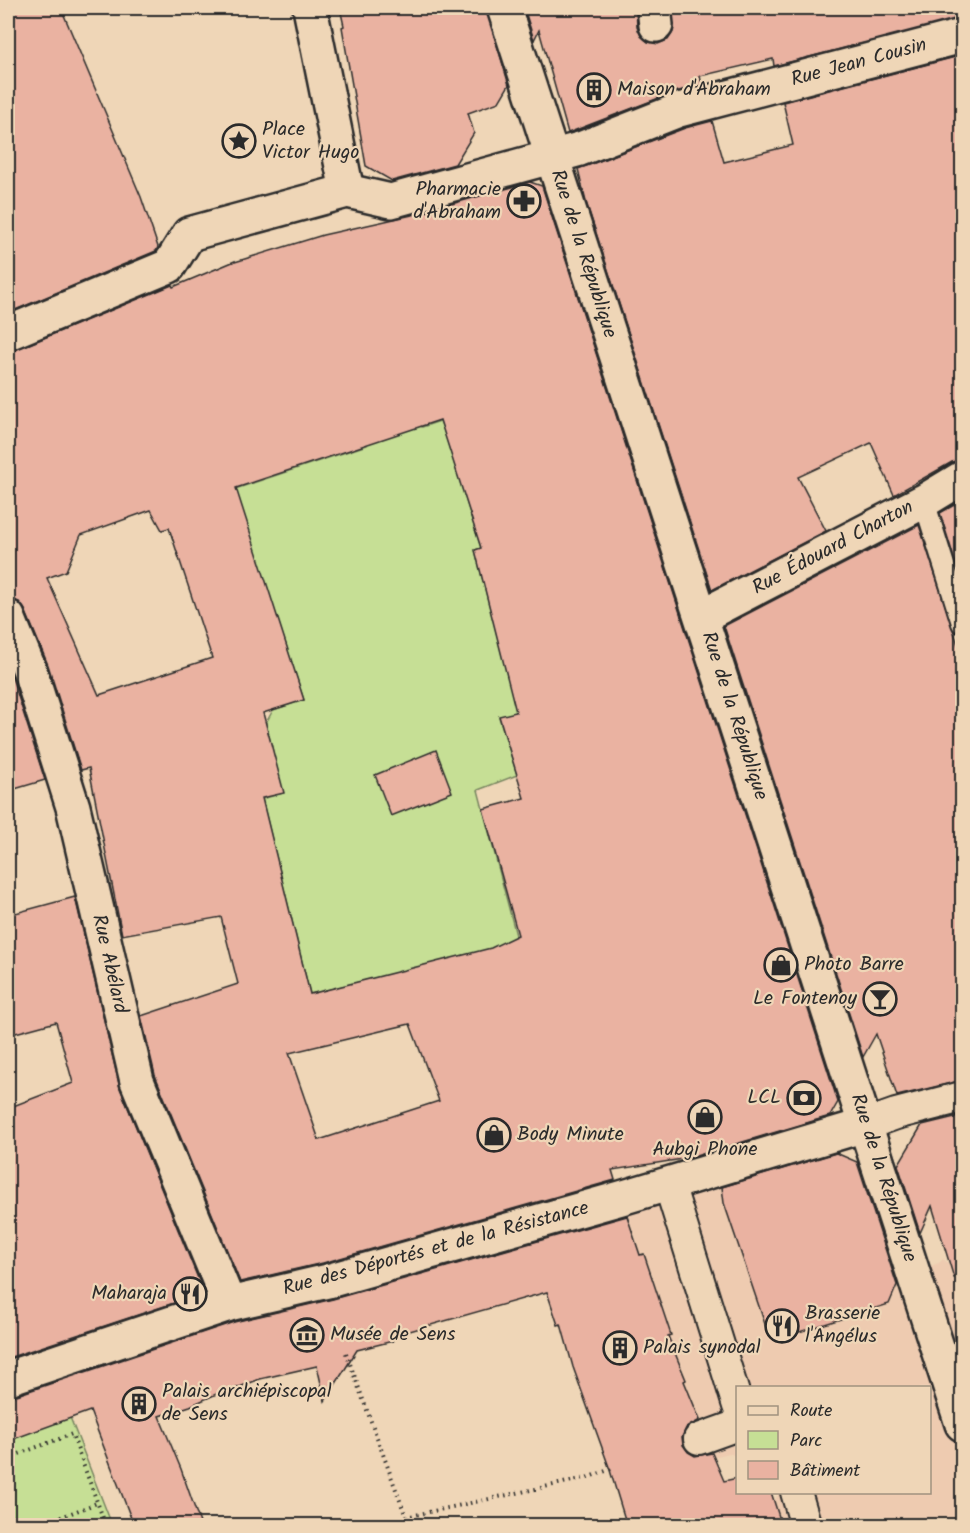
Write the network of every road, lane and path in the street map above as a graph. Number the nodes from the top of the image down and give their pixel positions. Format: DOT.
graph roads {
  1 [pos="310,8"];
  2 [pos="504,8"];
  3 [pos="963,36"];
  4 [pos="551,158"];
  5 [pos="347,191"];
  6 [pos="8,333"];
  7 [pos="963,478"];
  8 [pos="924,501"];
  9 [pos="702,616"];
  10 [pos="8,617"];
  11 [pos="963,623"];
  12 [pos="963,1097"];
  13 [pos="865,1125"];
  14 [pos="669,1184"];
  15 [pos="229,1304"];
  16 [pos="346,1353"];
  17 [pos="8,1378"];
  18 [pos="736,1400"];
  19 [pos="963,1424"];
  20 [pos="736,1426"];
  21 [pos="699,1439"];
  22 [pos="8,1458"];
  23 [pos="614,1468"];
  24 [pos="797,1494"];
  25 [pos="97,1503"];
  26 [pos="406,1517"];
  27 [pos="38,1526"];
  28 [pos="106,1526"];
  29 [pos="408,1526"];
  30 [pos="806,1526"];
  1 -- 5 [label="street"];
  2 -- 4 [label="street, Rue de la République"];
  3 -- 4 [label="street, Rue Jean Cousin"];
  4 -- 5 [label="street, Rue Jean Cousin"];
  4 -- 9 [label="street, Rue de la République"];
  5 -- 6 [label="street"];
  7 -- 8 [label="street, Rue Édouard Charton"];
  8 -- 9 [label="street, Rue Édouard Charton"];
  8 -- 11 [label="lane"];
  9 -- 13 [label="street, Rue de la République"];
  10 -- 15 [label="street, Rue Abélard"];
  12 -- 13 [label="street"];
  13 -- 14 [label="street, Rue des Déportés et de la Résistance"];
  13 -- 19 [label="street, Rue de la République"];
  14 -- 15 [label="street, Rue des Déportés et de la Résistance"];
  14 -- 18 [label="street"];
  15 -- 17 [label="street, Rue des Déportés et de la Résistance"];
  16 -- 26 [label="path"];
  20 -- 21 [label="street"];
  22 -- 25 [label="path"];
  23 -- 26 [label="path"];
  24 -- 30 [label="street"];
  25 -- 27 [label="path"];
  25 -- 28 [label="path"];
  26 -- 29 [label="path"];
}
